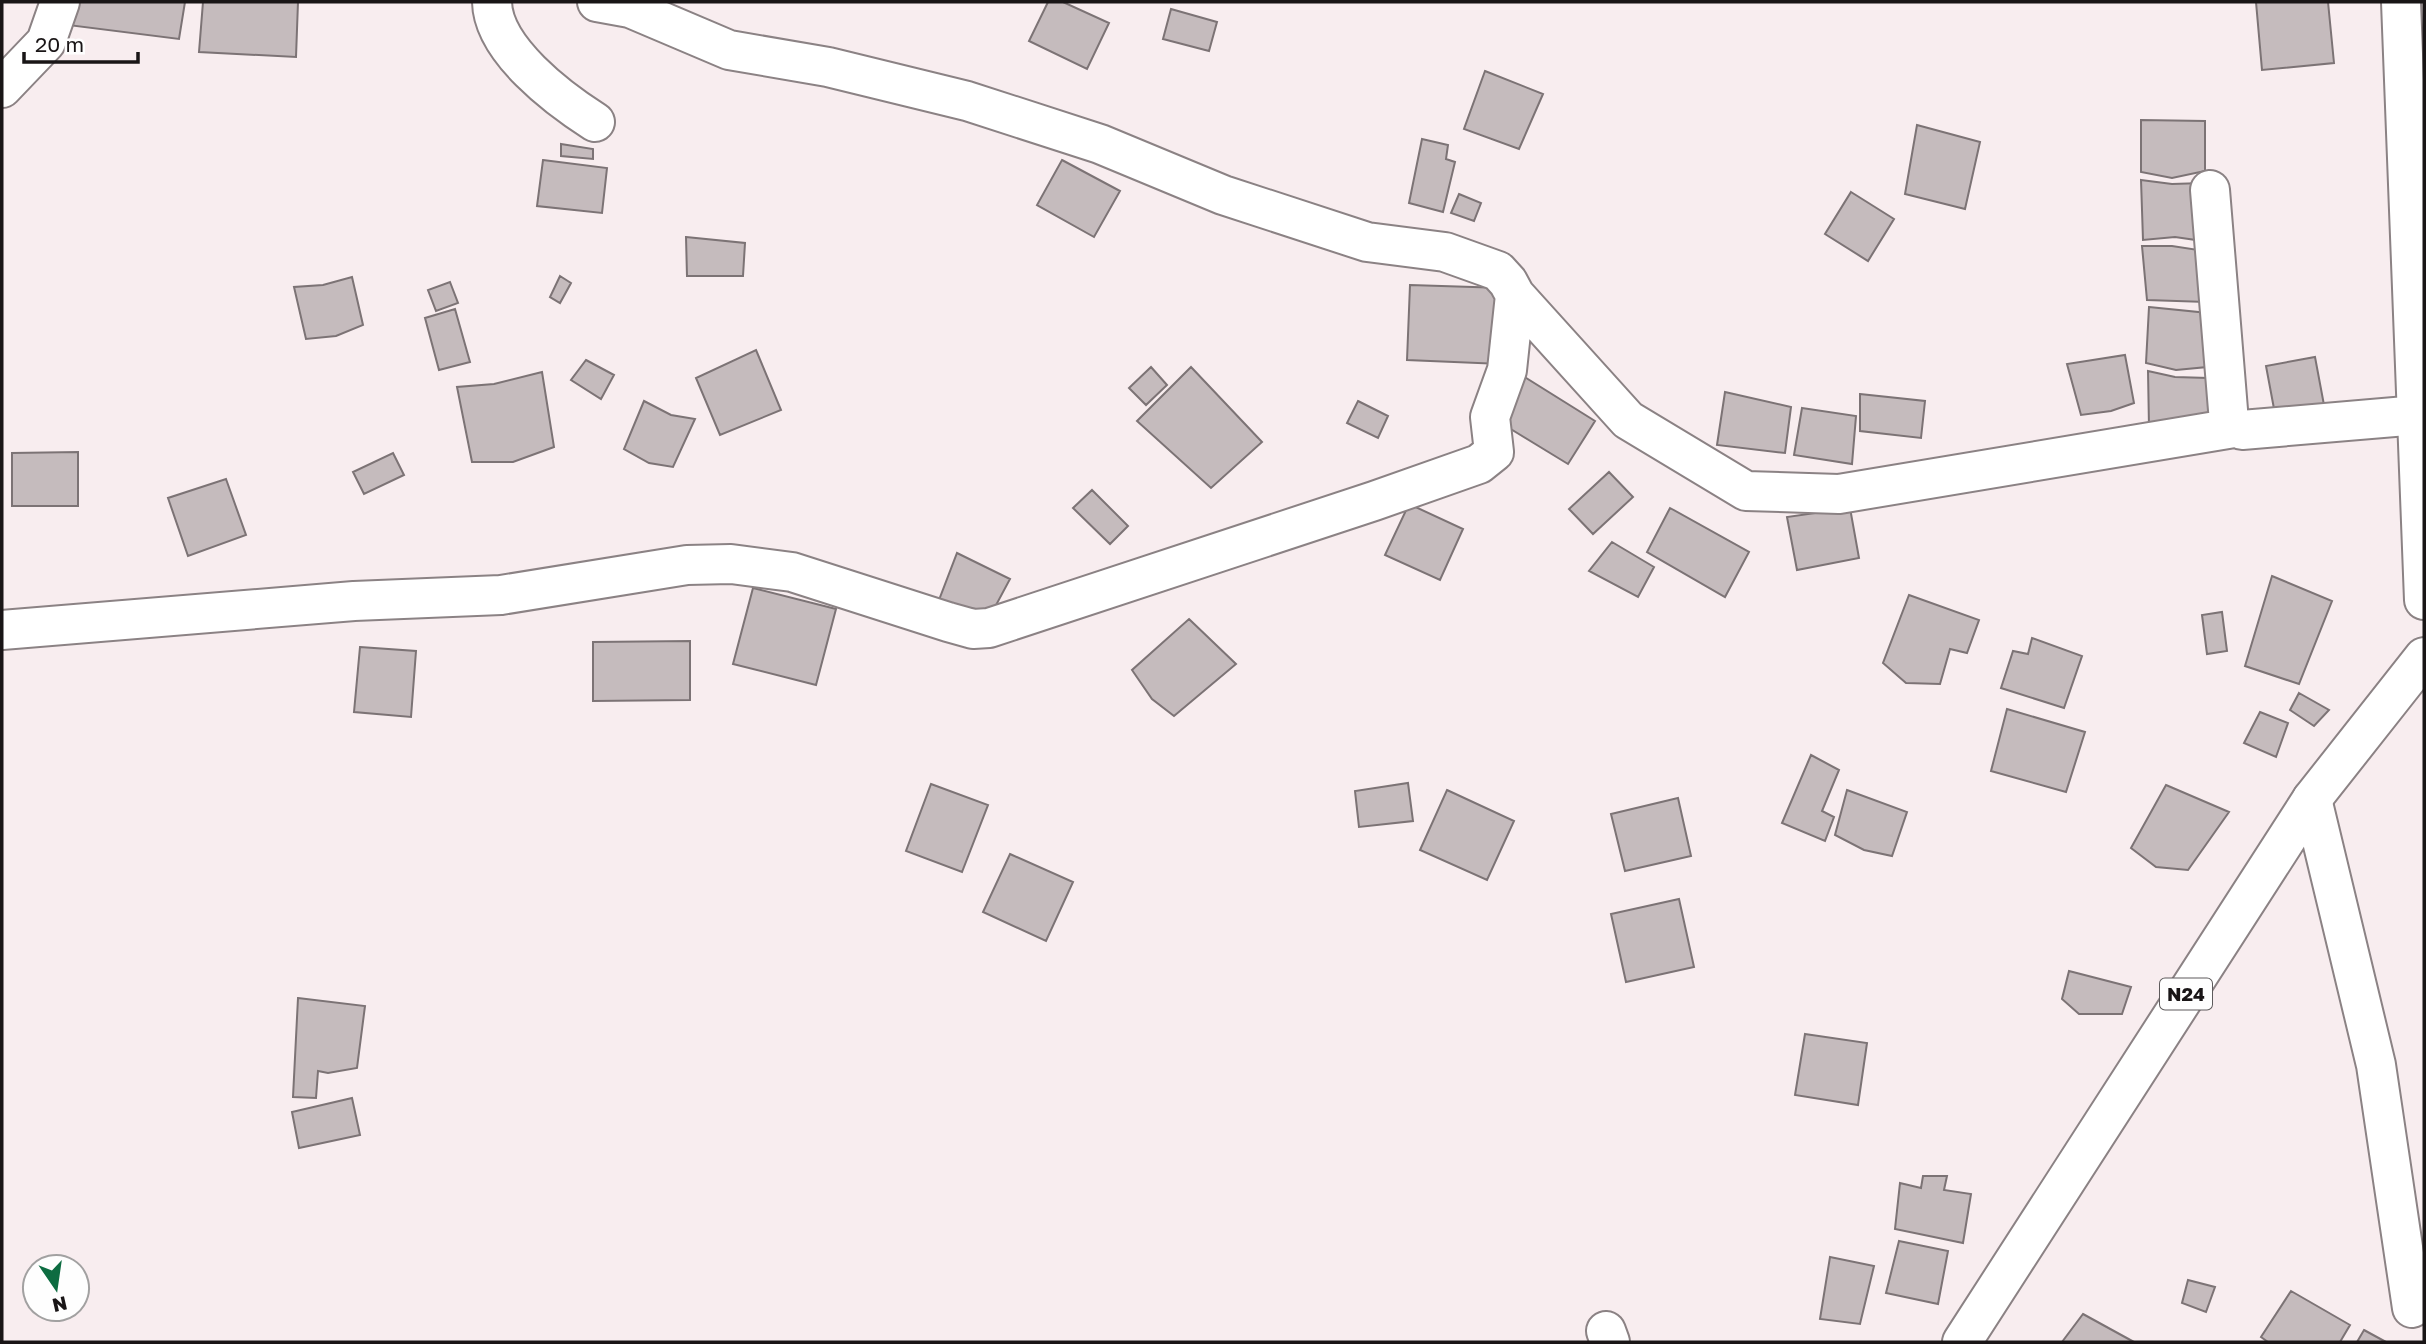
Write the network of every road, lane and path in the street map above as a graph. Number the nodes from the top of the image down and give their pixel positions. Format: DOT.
graph roads {
  1 [pos="60,2"];
  2 [pos="492,2"];
  3 [pos="597,2"];
  4 [pos="2401,2"];
  5 [pos="2,88"];
  6 [pos="595,122"];
  7 [pos="2210,190"];
  8 [pos="1515,295"];
  9 [pos="2418,415"];
  10 [pos="2234,428"];
  11 [pos="2424,588"];
  12 [pos="2,630"];
  13 [pos="2424,657"];
  14 [pos="2312,799"];
  15 [pos="2412,1308"];
  16 [pos="1962,1342"];
  1 -- 5 [label="street"];
  2 -- 6 [label="street"];
  3 -- 8 [label="street"];
  4 -- 9 [label="street"];
  7 -- 10 [label="street"];
  8 -- 10 [label="street"];
  8 -- 12 [label="street"];
  9 -- 10 [label="street"];
  9 -- 11 [label="street"];
  13 -- 14 [label="street, N24"];
  14 -- 15 [label="street"];
  14 -- 16 [label="street, N24"];
}
